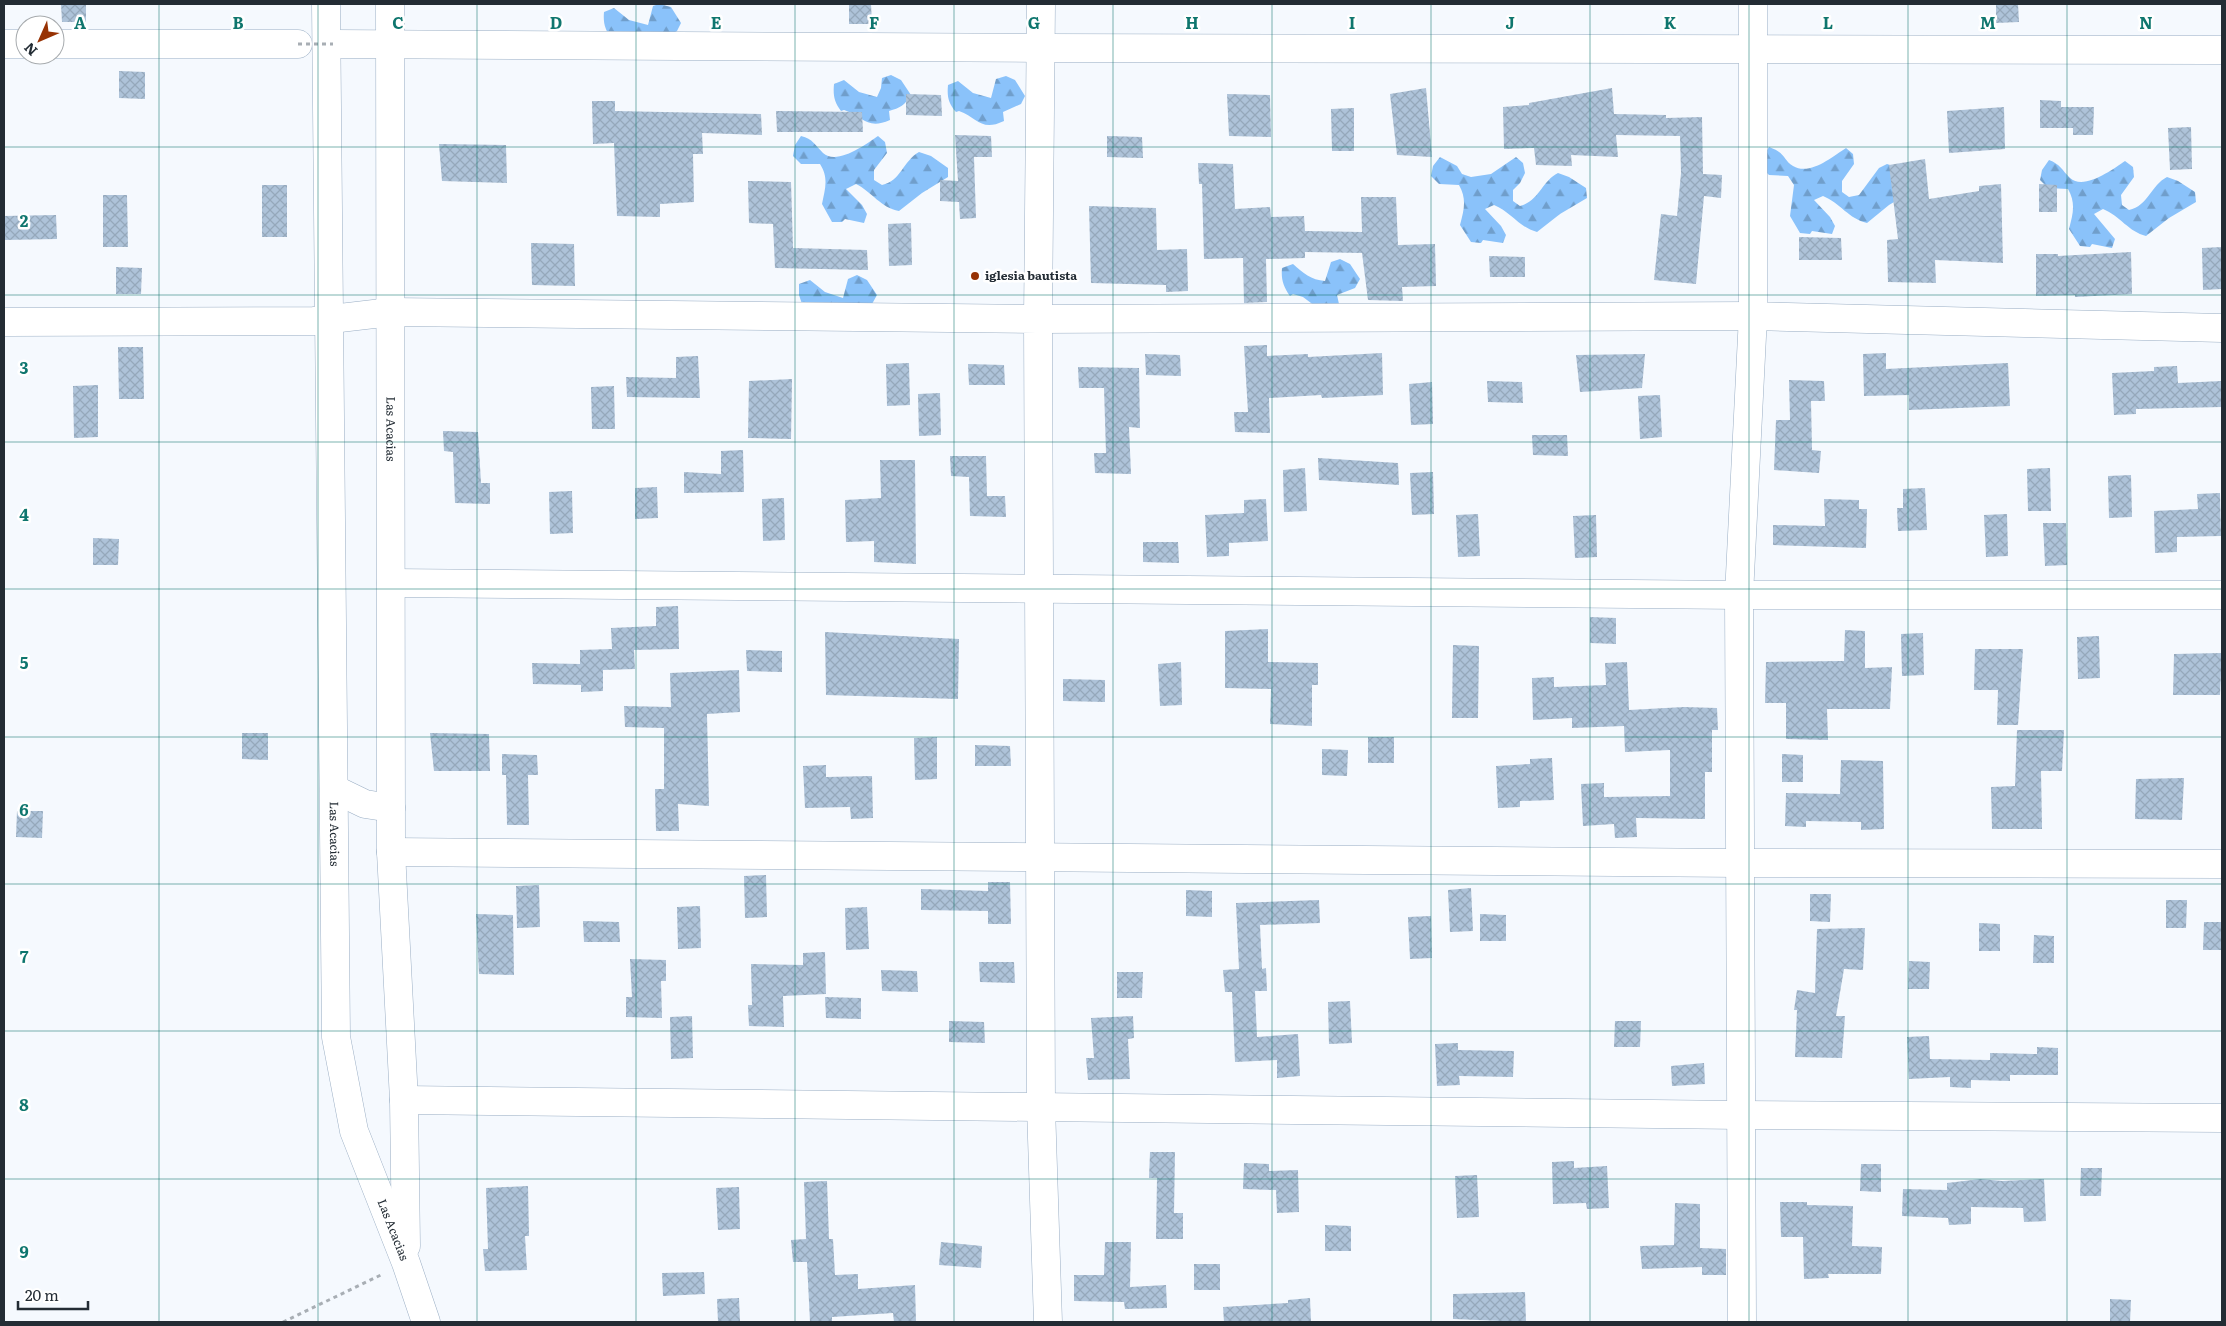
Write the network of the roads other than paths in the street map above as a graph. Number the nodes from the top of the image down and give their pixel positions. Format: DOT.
graph roads {
  1 [pos="326,4"];
  2 [pos="390,4"];
  3 [pos="1041,4"];
  4 [pos="1753,4"];
  5 [pos="65,44"];
  6 [pos="298,44"];
  7 [pos="333,44"];
  8 [pos="390,44"];
  9 [pos="1041,48"];
  10 [pos="1753,49"];
  11 [pos="2222,50"];
  12 [pos="391,312"];
  13 [pos="1753,316"];
  14 [pos="1038,319"];
  15 [pos="329,320"];
  16 [pos="4,322"];
  17 [pos="2222,328"];
  18 [pos="391,583"];
  19 [pos="1040,588"];
  20 [pos="1738,595"];
  21 [pos="2222,595"];
  22 [pos="334,789"];
  23 [pos="391,808"];
  24 [pos="391,852"];
  25 [pos="1040,857"];
  26 [pos="1739,863"];
  27 [pos="2222,864"];
  28 [pos="404,1100"];
  29 [pos="1041,1107"];
  30 [pos="1740,1115"];
  31 [pos="2222,1118"];
  32 [pos="406,1263"];
  33 [pos="426,1322"];
  34 [pos="1048,1322"];
  35 [pos="1742,1322"];
  1 -- 15 [label="street, Las Acacias"];
  2 -- 8 [label="street, Las Acacias"];
  3 -- 9 [label="street"];
  4 -- 10 [label="street"];
  5 -- 6 [label="street"];
  7 -- 8 [label="street"];
  8 -- 9 [label="street"];
  8 -- 12 [label="street, Las Acacias"];
  9 -- 10 [label="street"];
  9 -- 14 [label="street"];
  10 -- 11 [label="street"];
  10 -- 13 [label="street"];
  12 -- 14 [label="street"];
  12 -- 15 [label="street"];
  12 -- 18 [label="street, Las Acacias"];
  13 -- 14 [label="street"];
  13 -- 17 [label="street"];
  13 -- 20 [label="street"];
  14 -- 19 [label="street"];
  15 -- 16 [label="street"];
  15 -- 22 [label="street, Las Acacias"];
  18 -- 19 [label="street"];
  18 -- 23 [label="street, Las Acacias"];
  19 -- 20 [label="street"];
  19 -- 25 [label="street"];
  20 -- 21 [label="street"];
  20 -- 26 [label="street"];
  22 -- 23 [label="street"];
  22 -- 32 [label="street, Las Acacias"];
  23 -- 24 [label="street, Las Acacias"];
  24 -- 25 [label="street"];
  24 -- 28 [label="street, Las Acacias"];
  25 -- 26 [label="street"];
  25 -- 29 [label="street"];
  26 -- 27 [label="street"];
  26 -- 30 [label="street"];
  28 -- 29 [label="street"];
  28 -- 32 [label="street, Las Acacias"];
  29 -- 30 [label="street"];
  29 -- 34 [label="street"];
  30 -- 31 [label="street"];
  30 -- 35 [label="street"];
  32 -- 33 [label="street"];
}
